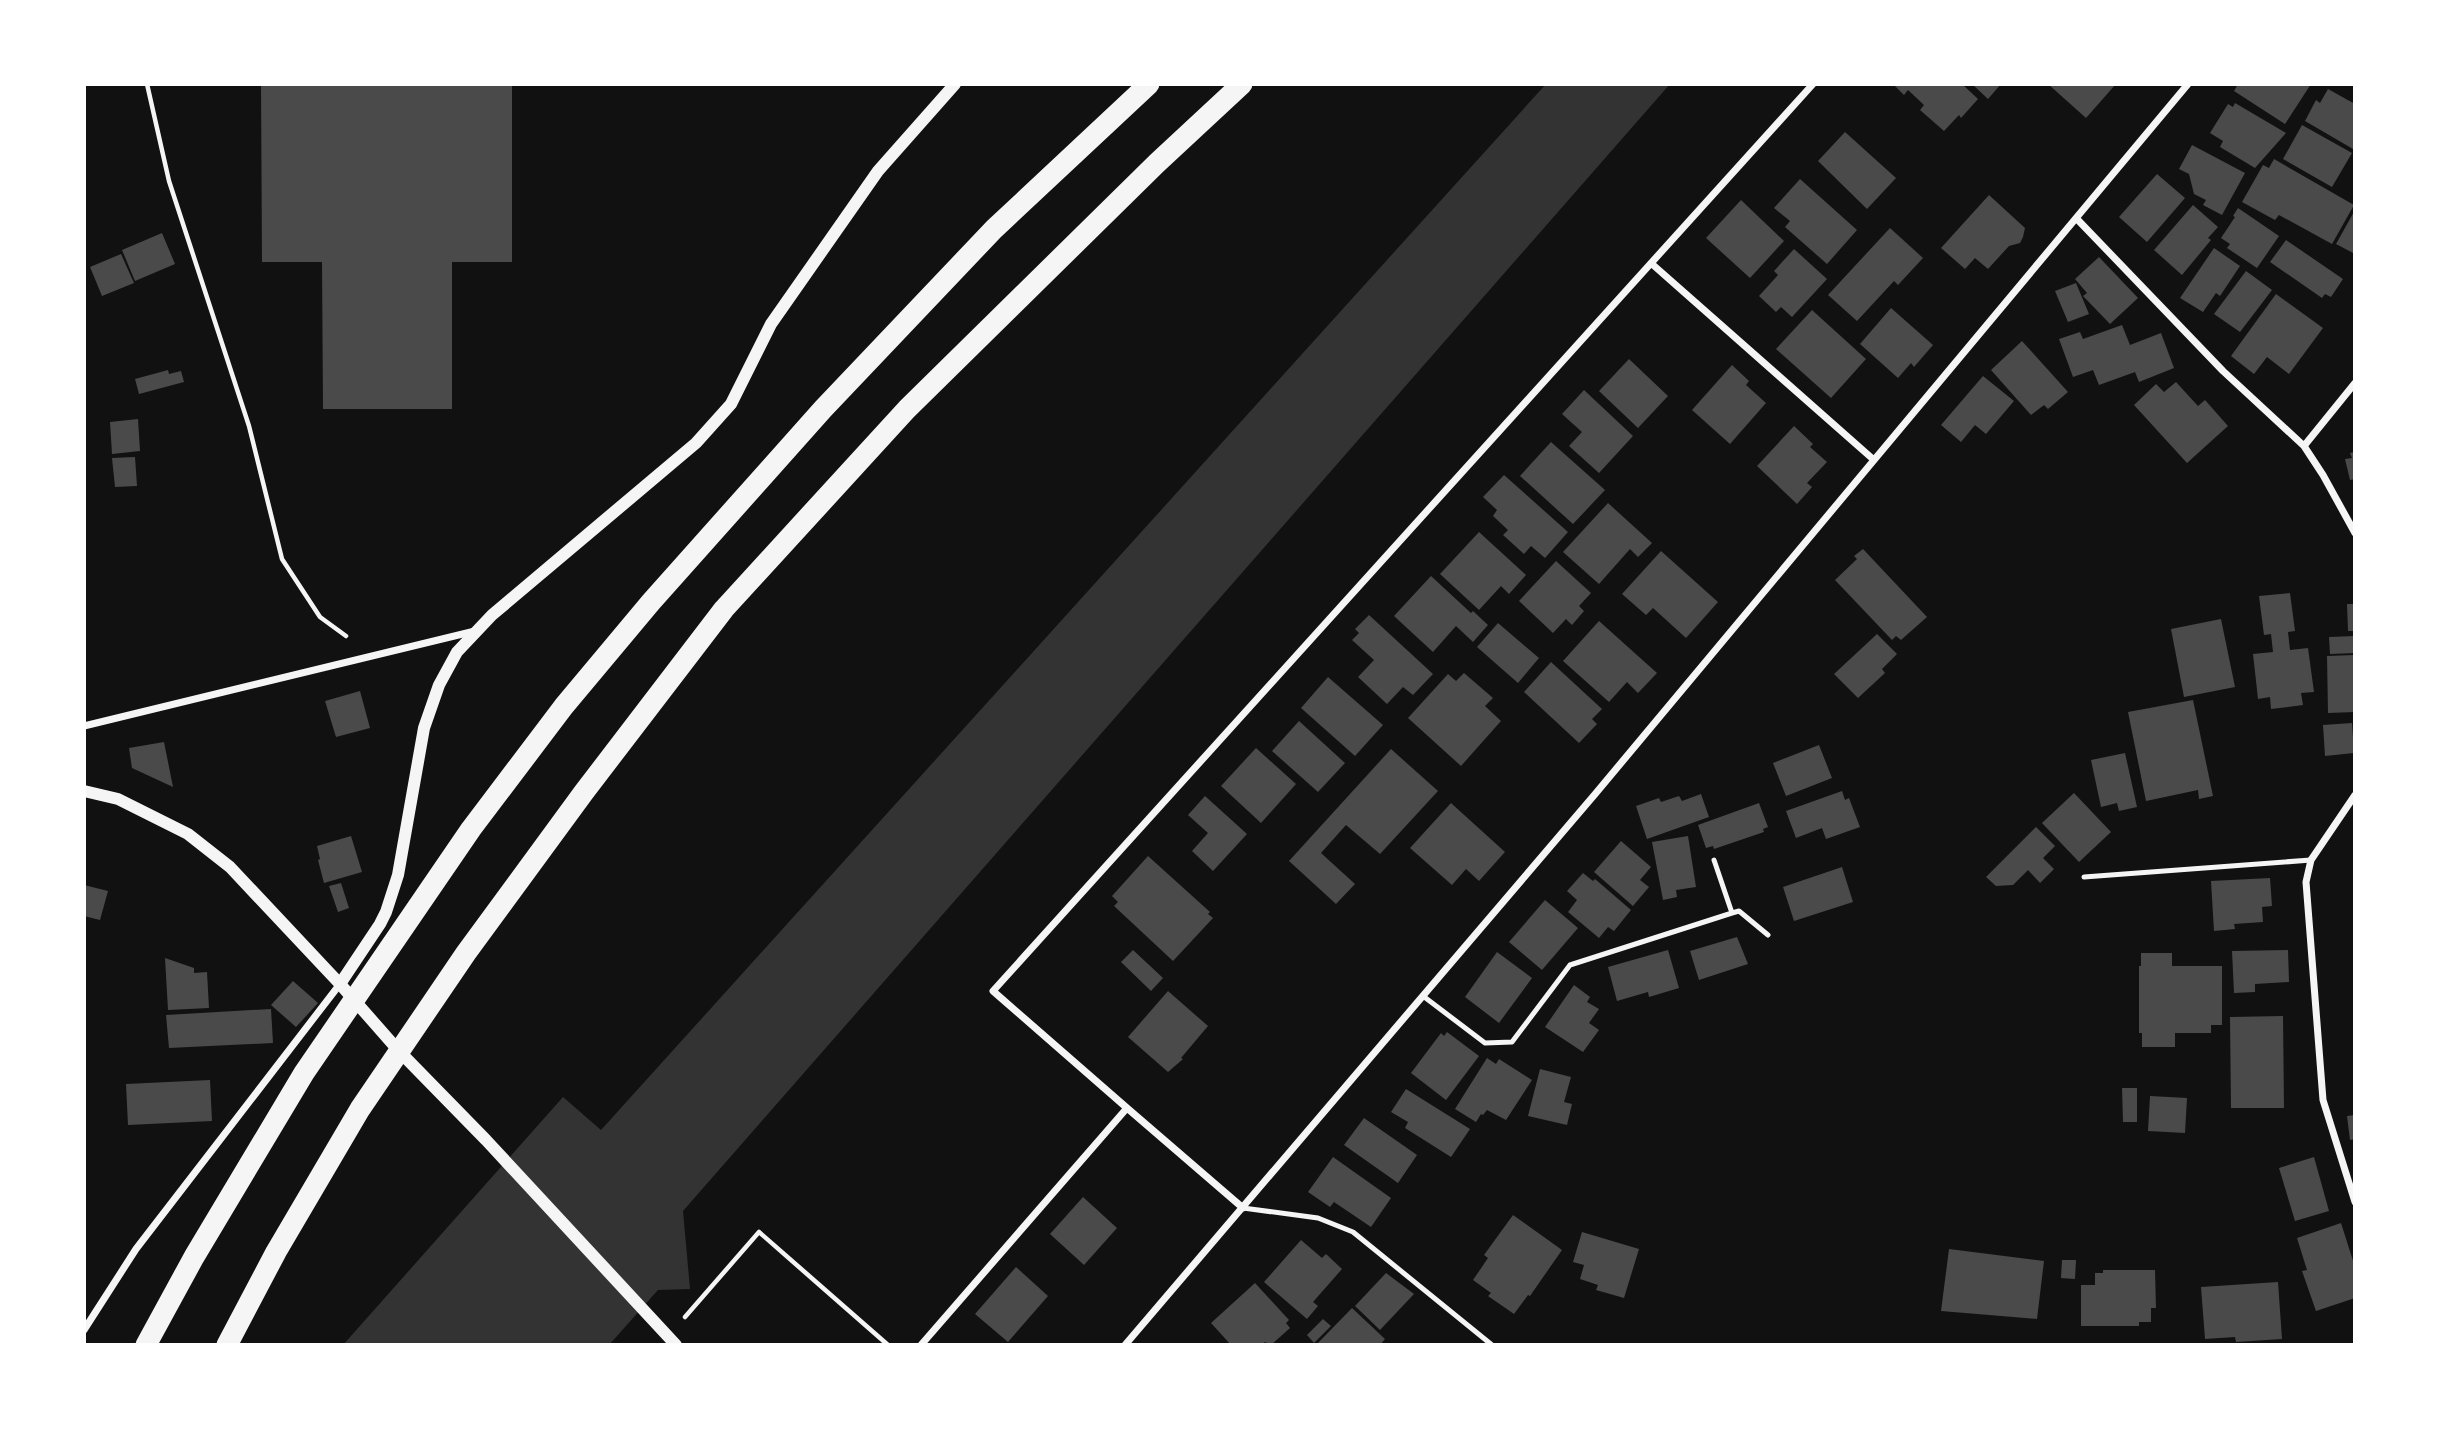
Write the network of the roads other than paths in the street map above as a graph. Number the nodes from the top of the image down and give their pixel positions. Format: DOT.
graph roads {
  1 [pos="955,84"];
  2 [pos="1149,84"];
  3 [pos="1242,84"];
  4 [pos="1813,84"];
  5 [pos="2188,84"];
  6 [pos="2076,218"];
  7 [pos="1652,264"];
  8 [pos="2355,383"];
  9 [pos="2304,446"];
  10 [pos="1874,460"];
  11 [pos="2355,533"];
  12 [pos="477,631"];
  13 [pos="84,726"];
  14 [pos="84,791"];
  15 [pos="2355,796"];
  16 [pos="1714,860"];
  17 [pos="2311,860"];
  18 [pos="2084,877"];
  19 [pos="1732,913"];
  20 [pos="1768,935"];
  21 [pos="340,984"];
  22 [pos="1423,996"];
  23 [pos="1127,1108"];
  24 [pos="2355,1202"];
  25 [pos="1243,1208"];
  26 [pos="84,1330"];
  27 [pos="669,1337"];
  28 [pos="146,1345"];
  29 [pos="227,1345"];
  30 [pos="922,1345"];
  31 [pos="1125,1345"];
  32 [pos="1492,1345"];
  1 -- 12 [label="street"];
  2 -- 28 [label="highway"];
  3 -- 29 [label="highway"];
  4 -- 7 [label="street"];
  5 -- 6 [label="street"];
  6 -- 9 [label="street"];
  6 -- 10 [label="street"];
  7 -- 10 [label="street"];
  7 -- 23 [label="street"];
  8 -- 9 [label="street"];
  9 -- 11 [label="street"];
  10 -- 22 [label="street"];
  12 -- 13 [label="street"];
  12 -- 21 [label="street"];
  14 -- 21 [label="street"];
  15 -- 17 [label="street"];
  16 -- 19 [label="lane"];
  17 -- 18 [label="lane"];
  17 -- 24 [label="street"];
  19 -- 20 [label="lane"];
  19 -- 22 [label="lane"];
  21 -- 26 [label="street"];
  21 -- 27 [label="street"];
  22 -- 25 [label="street"];
  23 -- 25 [label="street"];
  23 -- 30 [label="street"];
  25 -- 31 [label="street"];
  25 -- 32 [label="lane"];
}
